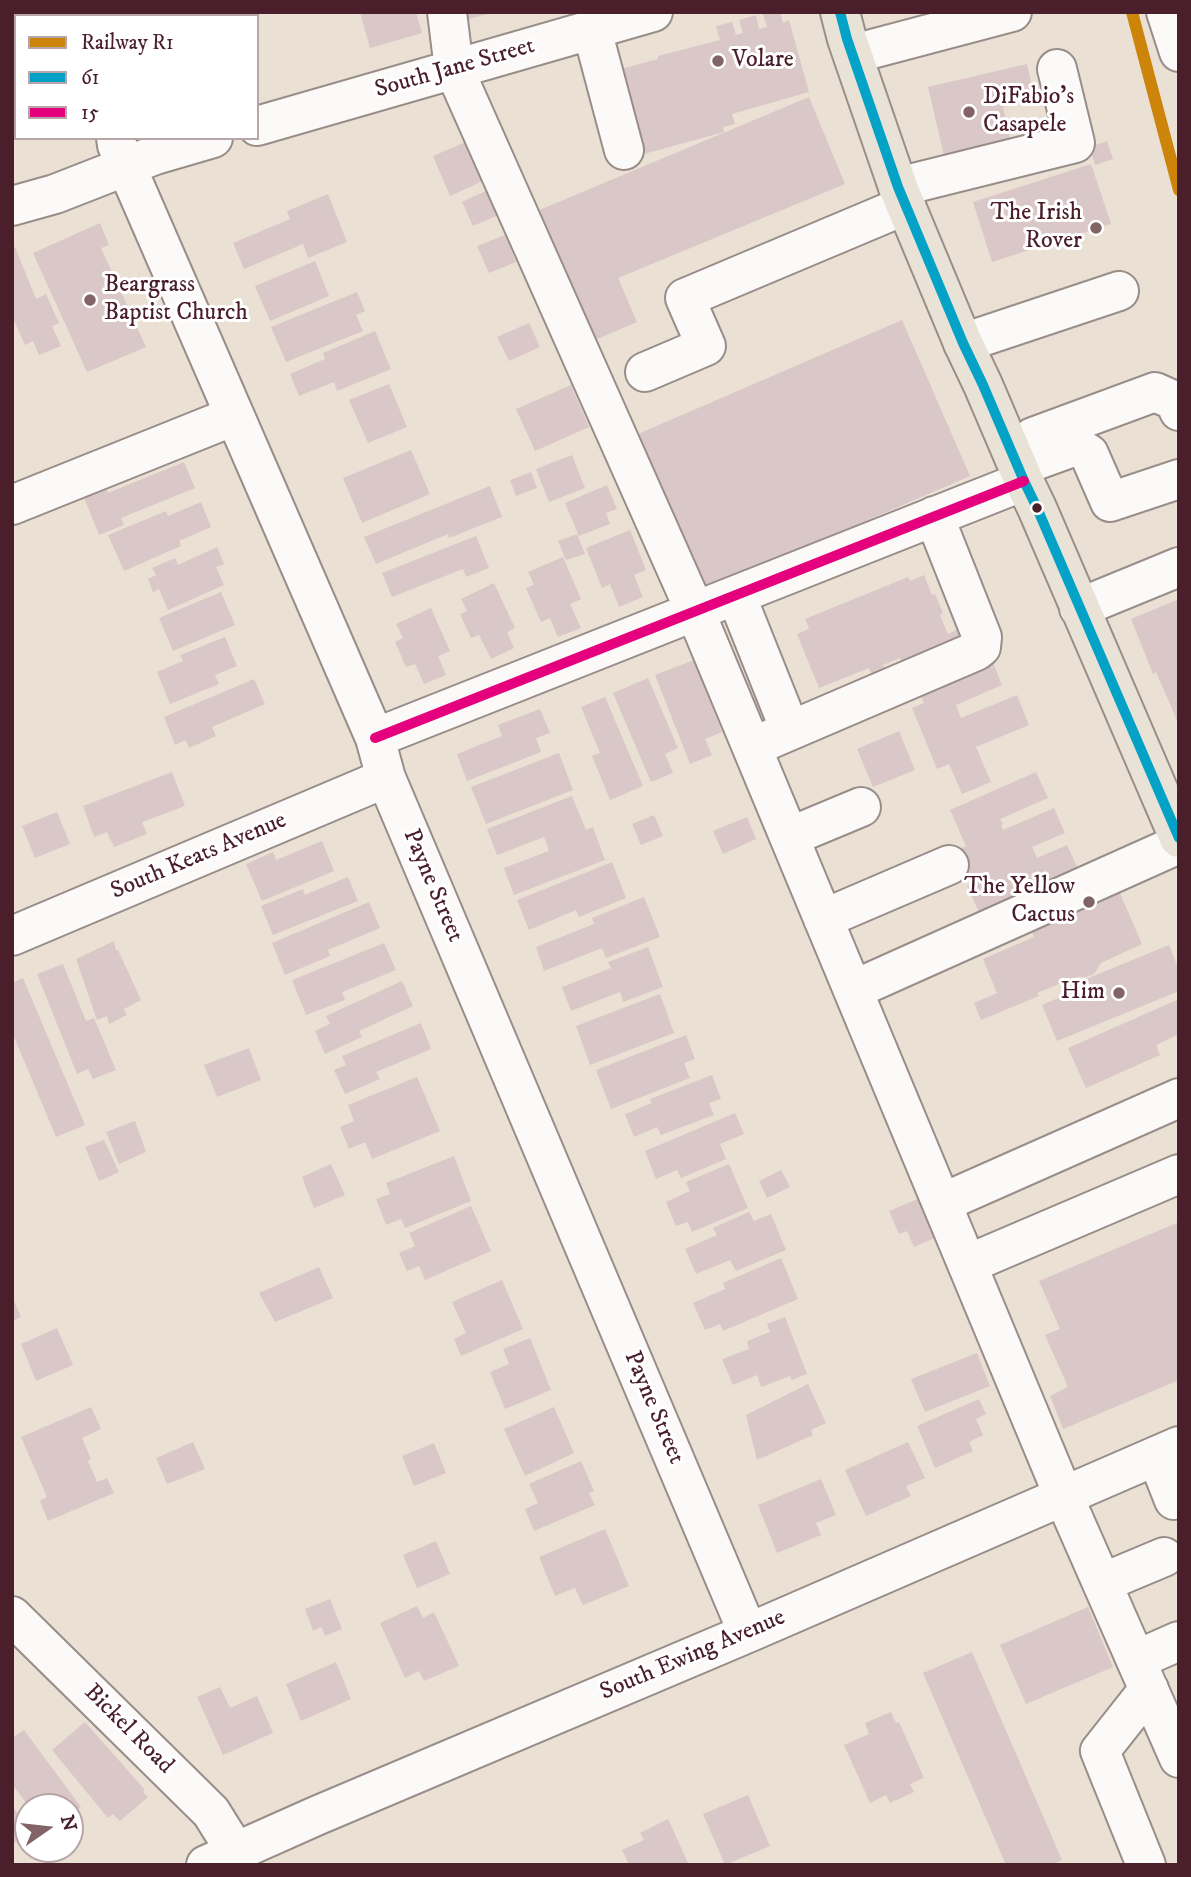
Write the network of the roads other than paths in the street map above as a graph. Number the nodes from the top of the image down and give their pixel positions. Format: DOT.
graph roads {
  1 [pos="447,12"];
  2 [pos="653,12"];
  3 [pos="840,12"];
  4 [pos="1012,12"];
  5 [pos="1166,12"];
  6 [pos="592,30"];
  7 [pos="1179,52"];
  8 [pos="853,54"];
  9 [pos="454,69"];
  10 [pos="1057,69"];
  11 [pos="259,125"];
  12 [pos="207,140"];
  13 [pos="624,150"];
  14 [pos="121,152"];
  15 [pos="902,196"];
  16 [pos="12,206"];
  17 [pos="1119,291"];
  18 [pos="963,344"];
  19 [pos="645,372"];
  20 [pos="1179,411"];
  21 [pos="234,416"];
  22 [pos="1087,436"];
  23 [pos="1017,465"];
  24 [pos="1179,479"];
  25 [pos="12,505"];
  26 [pos="934,516"];
  27 [pos="1179,567"];
  28 [pos="736,595"];
  29 [pos="1079,608"];
  30 [pos="695,611"];
  31 [pos="790,730"];
  32 [pos="375,737"];
  33 [pos="752,747"];
  34 [pos="386,778"];
  35 [pos="861,807"];
  36 [pos="789,836"];
  37 [pos="1179,838"];
  38 [pos="1179,844"];
  39 [pos="949,865"];
  40 [pos="823,919"];
  41 [pos="12,936"];
  42 [pos="853,990"];
  43 [pos="1179,1098"];
  44 [pos="1179,1174"];
  45 [pos="942,1203"];
  46 [pos="968,1264"];
  47 [pos="1168,1452"];
  48 [pos="1064,1497"];
  49 [pos="1179,1498"];
  50 [pos="1164,1557"];
  51 [pos="1102,1583"];
  52 [pos="12,1616"];
  53 [pos="748,1633"];
  54 [pos="1179,1642"];
  55 [pos="1142,1674"];
  56 [pos="1174,1734"];
  57 [pos="221,1858"];
  58 [pos="1146,1865"];
  1 -- 9 [label="street"];
  2 -- 6 [label="street, South Jane Street"];
  3 -- 8 [label="main road"];
  4 -- 8 [label="street"];
  5 -- 7 [label="street"];
  6 -- 9 [label="street, South Jane Street"];
  6 -- 13 [label="street"];
  8 -- 15 [label="main road"];
  9 -- 11 [label="street, South Jane Street"];
  9 -- 30 [label="street"];
  10 -- 15 [label="street"];
  12 -- 14 [label="street"];
  14 -- 16 [label="street"];
  14 -- 21 [label="street, Payne Street"];
  15 -- 18 [label="main road"];
  15 -- 19 [label="street"];
  17 -- 18 [label="street"];
  18 -- 23 [label="main road"];
  20 -- 22 [label="street"];
  21 -- 25 [label="street"];
  21 -- 32 [label="street, Payne Street"];
  22 -- 23 [label="street"];
  22 -- 24 [label="street"];
  23 -- 26 [label="street"];
  23 -- 29 [label="main road"];
  26 -- 28 [label="street"];
  26 -- 31 [label="street"];
  27 -- 29 [label="street"];
  28 -- 30 [label="street"];
  28 -- 31 [label="street"];
  29 -- 37 [label="main road"];
  30 -- 32 [label="street"];
  30 -- 33 [label="street"];
  31 -- 33 [label="street"];
  32 -- 34 [label="street, Payne Street"];
  33 -- 36 [label="street"];
  34 -- 41 [label="street, South Keats Avenue"];
  34 -- 53 [label="street, Payne Street"];
  35 -- 36 [label="street"];
  36 -- 40 [label="street"];
  38 -- 42 [label="street"];
  39 -- 40 [label="street"];
  40 -- 42 [label="street"];
  42 -- 45 [label="street"];
  43 -- 45 [label="street"];
  44 -- 46 [label="street"];
  45 -- 46 [label="street"];
  46 -- 48 [label="street"];
  47 -- 48 [label="street, South Ewing Avenue"];
  47 -- 49 [label="street"];
  48 -- 51 [label="street"];
  48 -- 53 [label="street, South Ewing Avenue"];
  50 -- 51 [label="street"];
  51 -- 55 [label="street"];
  52 -- 57 [label="street, Bickel Road"];
  53 -- 57 [label="street, South Ewing Avenue"];
  54 -- 55 [label="street"];
  55 -- 56 [label="street"];
  55 -- 58 [label="street"];
}
